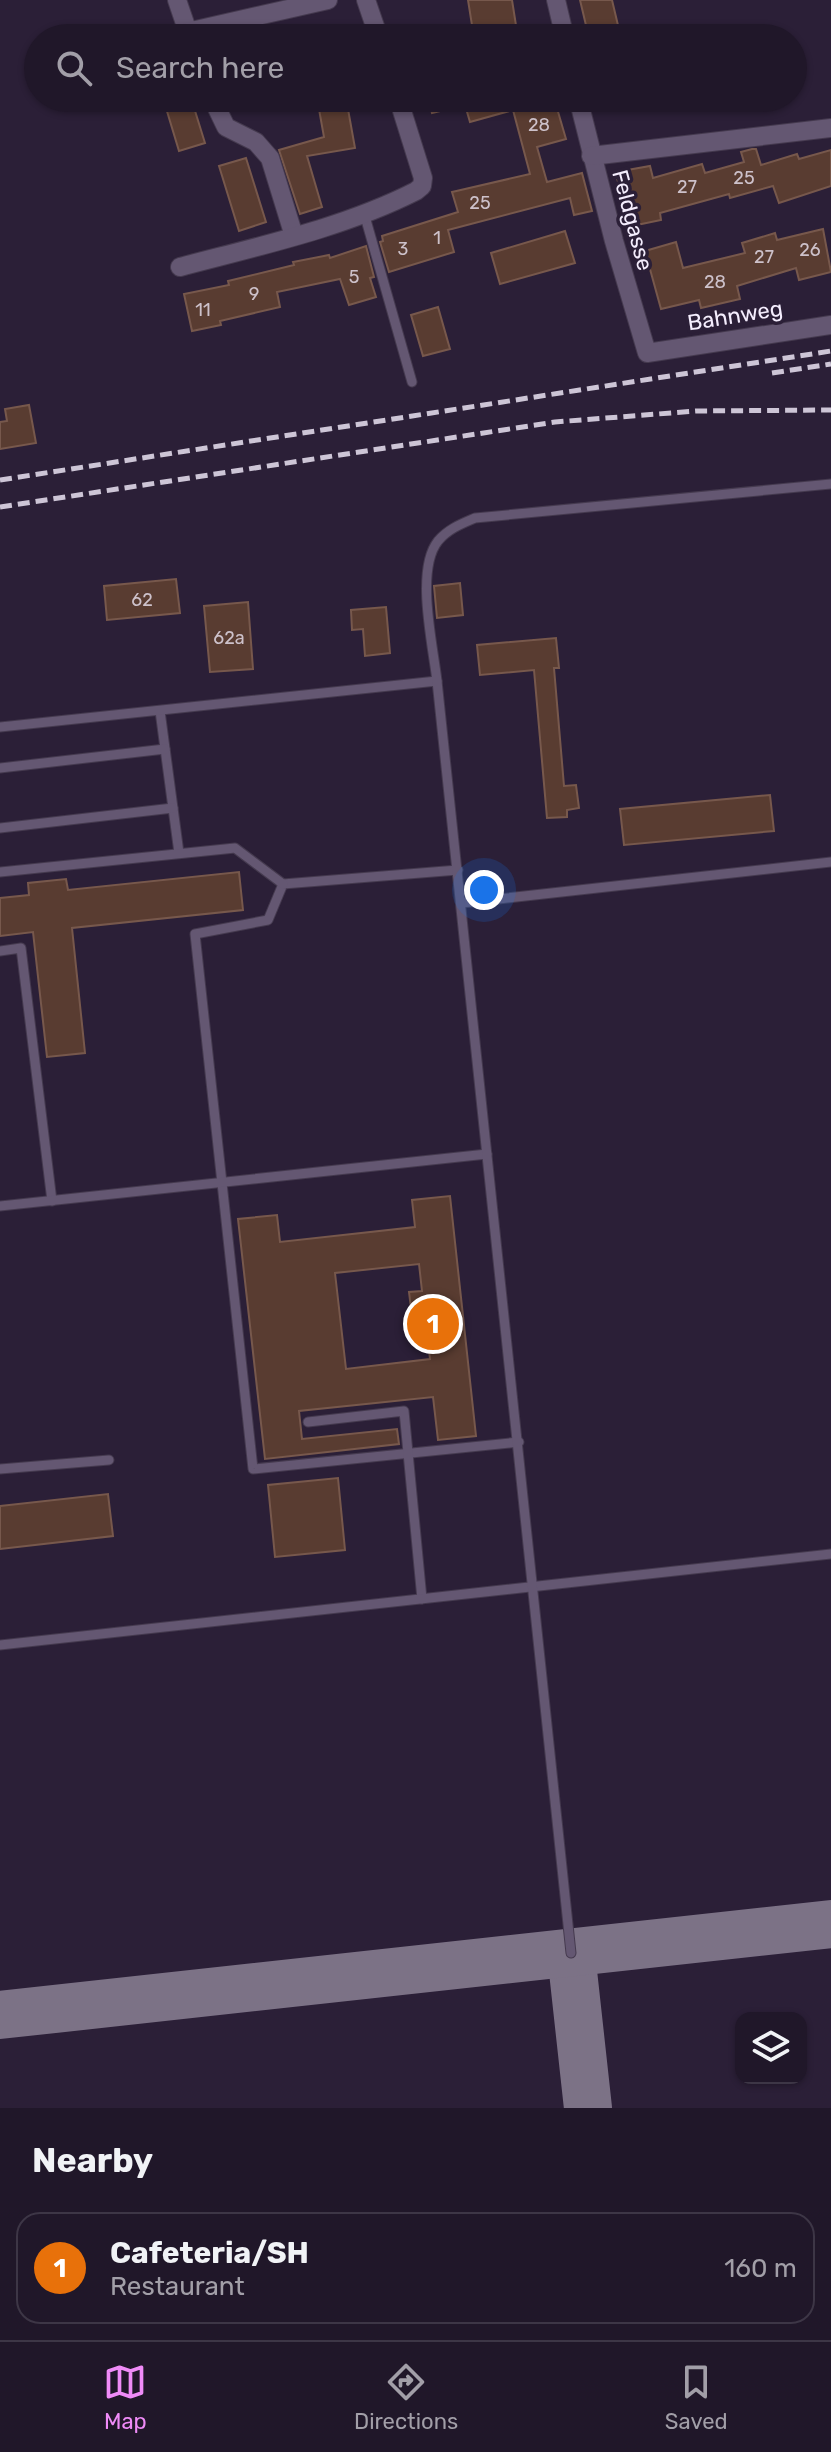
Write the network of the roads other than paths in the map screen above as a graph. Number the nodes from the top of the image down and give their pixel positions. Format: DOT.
graph roads {
  1 [pos="177,0"];
  2 [pos="328,0"];
  3 [pos="366,0"];
  4 [pos="556,0"];
  5 [pos="185,24"];
  6 [pos="232,24"];
  7 [pos="374,24"];
  8 [pos="562,24"];
  9 [pos="219,112"];
  10 [pos="402,112"];
  11 [pos="581,112"];
  12 [pos="831,128"];
  13 [pos="591,156"];
  14 [pos="364,213"];
  15 [pos="294,236"];
  16 [pos="180,267"];
  17 [pos="831,325"];
  18 [pos="647,353"];
  19 [pos="412,382"];
  20 [pos="831,484"];
  21 [pos="437,681"];
  22 [pos="160,711"];
  23 [pos="0,726"];
  24 [pos="165,749"];
  25 [pos="0,768"];
  26 [pos="173,808"];
  27 [pos="0,828"];
  28 [pos="179,853"];
  29 [pos="831,862"];
  30 [pos="458,870"];
  31 [pos="0,872"];
  32 [pos="283,884"];
  33 [pos="462,903"];
  34 [pos="0,951"];
  35 [pos="487,1154"];
  36 [pos="223,1182"];
  37 [pos="52,1201"];
  38 [pos="0,1206"];
  39 [pos="308,1422"];
  40 [pos="519,1442"];
  41 [pos="409,1453"];
  42 [pos="109,1460"];
  43 [pos="0,1469"];
  44 [pos="831,1554"];
  45 [pos="531,1588"];
  46 [pos="422,1599"];
  47 [pos="0,1645"];
  48 [pos="571,1953"];
  1 -- 5 [label="street"];
  2 -- 6 [label="street"];
  3 -- 7 [label="street"];
  4 -- 8 [label="street"];
  9 -- 15 [label="street"];
  10 -- 14 [label="street"];
  11 -- 13 [label="street, Feldgasse"];
  12 -- 13 [label="street"];
  13 -- 18 [label="street, Feldgasse"];
  14 -- 15 [label="street"];
  14 -- 19 [label="lane"];
  15 -- 16 [label="street"];
  17 -- 18 [label="street, Bahnweg"];
  20 -- 21 [label="lane"];
  21 -- 22 [label="lane"];
  21 -- 30 [label="lane"];
  22 -- 23 [label="lane"];
  22 -- 24 [label="lane"];
  24 -- 25 [label="lane"];
  24 -- 26 [label="lane"];
  26 -- 27 [label="lane"];
  26 -- 28 [label="lane"];
  28 -- 31 [label="lane"];
  28 -- 32 [label="lane"];
  29 -- 33 [label="lane"];
  30 -- 32 [label="lane"];
  30 -- 33 [label="lane"];
  32 -- 36 [label="lane"];
  33 -- 35 [label="lane"];
  34 -- 37 [label="lane"];
  35 -- 36 [label="lane"];
  35 -- 40 [label="lane"];
  36 -- 37 [label="lane"];
  36 -- 41 [label="lane"];
  37 -- 38 [label="lane"];
  39 -- 41 [label="lane"];
  40 -- 41 [label="lane"];
  40 -- 45 [label="lane"];
  41 -- 46 [label="lane"];
  42 -- 43 [label="lane"];
  44 -- 45 [label="lane"];
  45 -- 46 [label="lane"];
  45 -- 48 [label="lane"];
  46 -- 47 [label="lane"];
}
